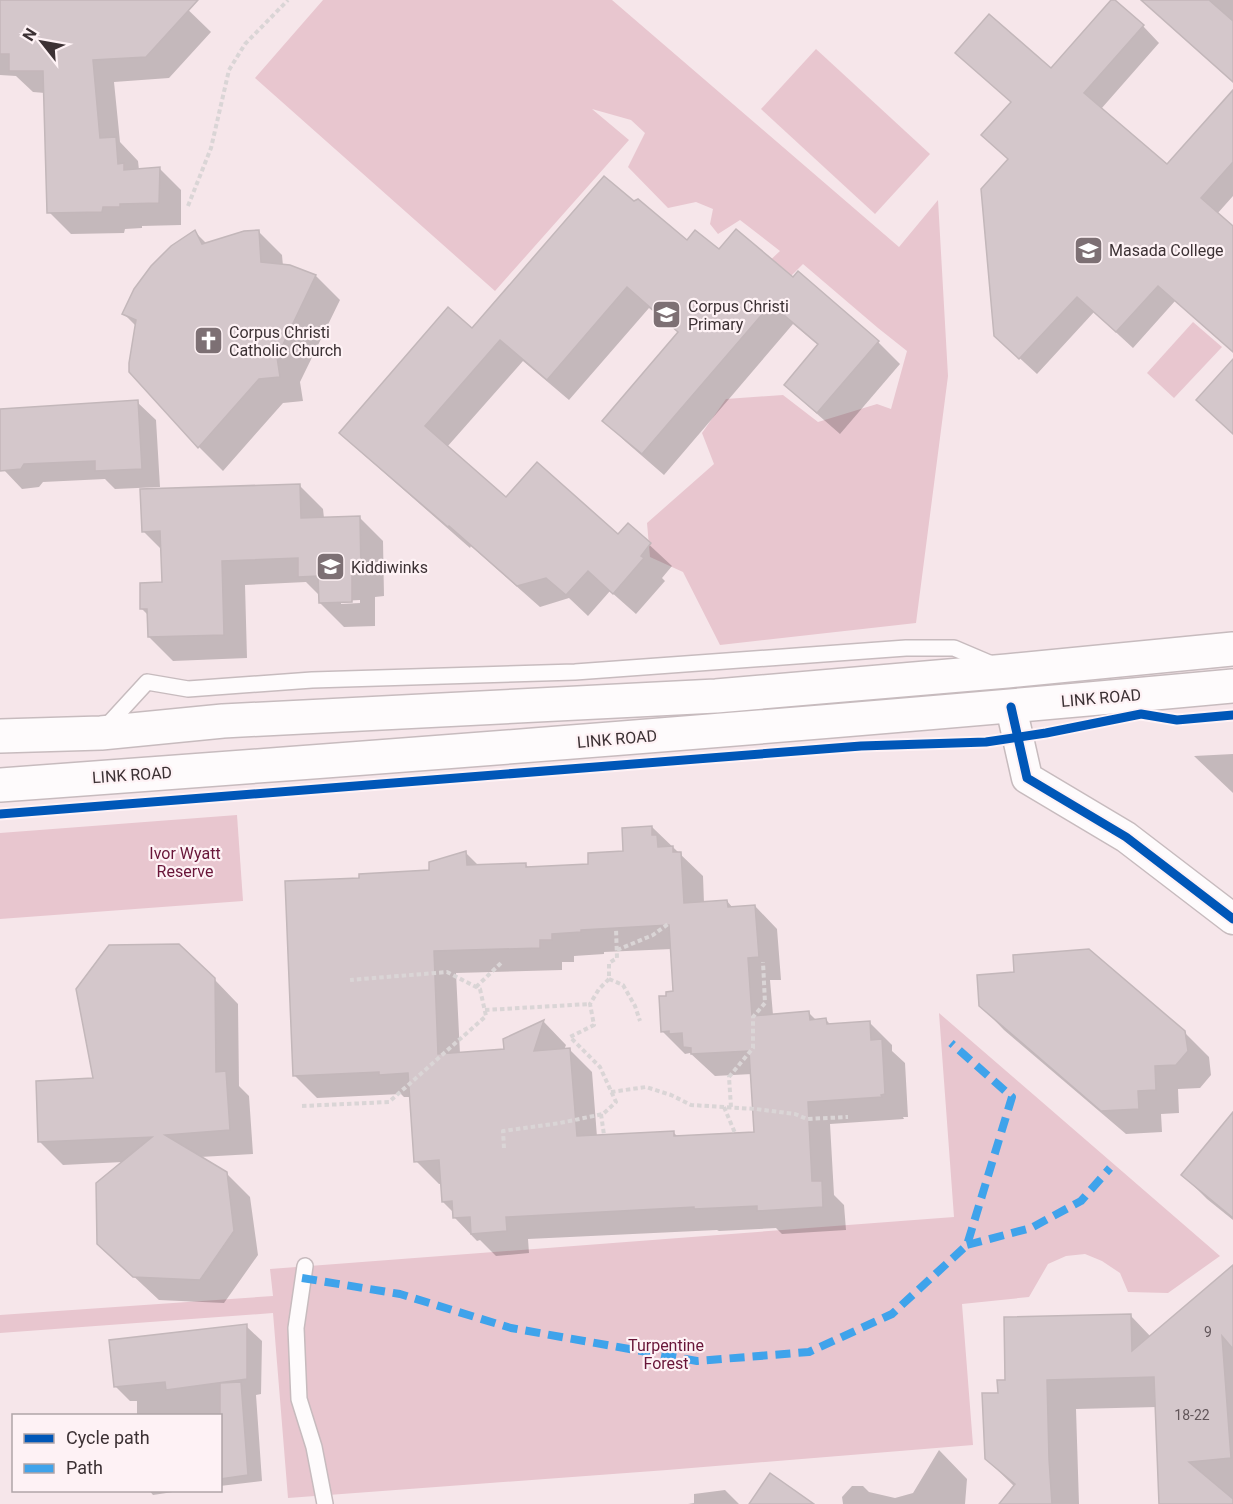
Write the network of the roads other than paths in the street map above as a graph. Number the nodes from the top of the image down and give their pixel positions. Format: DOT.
graph roads {
  1 [pos="1233,649"];
  2 [pos="1007,671"];
  3 [pos="1233,686"];
  4 [pos="1011,706"];
  5 [pos="101,733"];
  6 [pos="0,736"];
  7 [pos="0,785"];
  8 [pos="1233,919"];
  9 [pos="305,1266"];
  10 [pos="325,1504"];
  1 -- 2 [label="main road"];
  2 -- 5 [label="main road"];
  2 -- 5 [label="lane"];
  3 -- 4 [label="main road, LINK ROAD"];
  4 -- 7 [label="main road, LINK ROAD"];
  4 -- 8 [label="street"];
  5 -- 6 [label="main road"];
  9 -- 10 [label="lane"];
}
